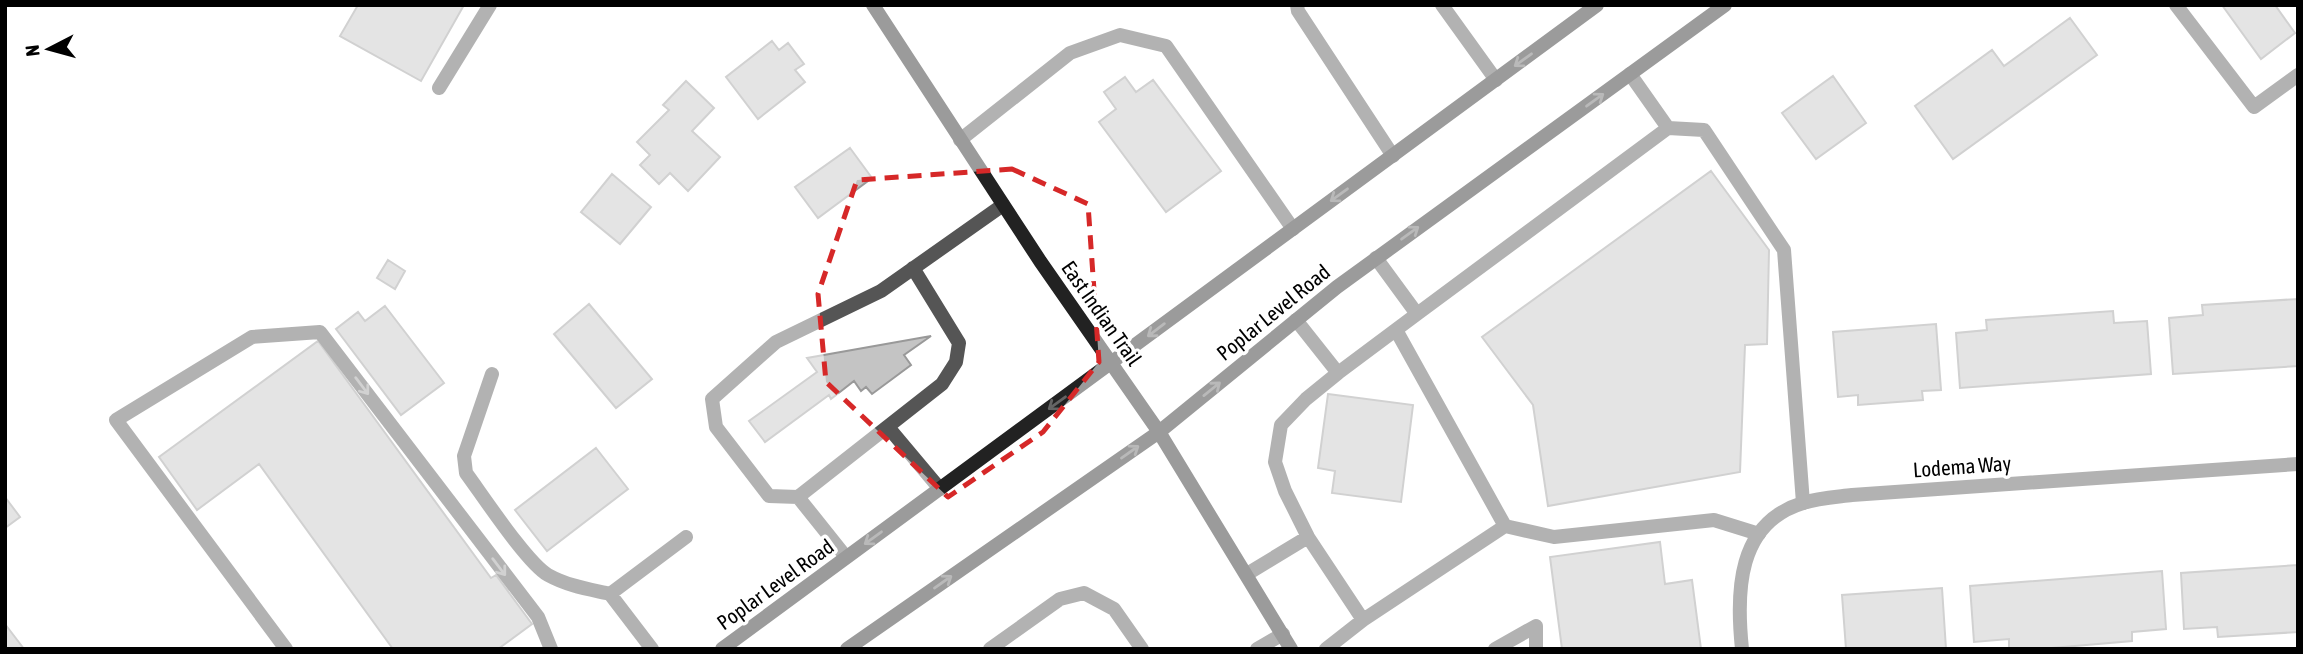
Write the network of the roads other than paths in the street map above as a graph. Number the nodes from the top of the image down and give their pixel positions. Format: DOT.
graph roads {
  1 [pos="490,5"];
  2 [pos="873,5"];
  3 [pos="1297,5"];
  4 [pos="1442,5"];
  5 [pos="1597,5"];
  6 [pos="1725,5"];
  7 [pos="2176,5"];
  8 [pos="1630,74"];
  9 [pos="2298,75"];
  10 [pos="1496,80"];
  11 [pos="439,88"];
  12 [pos="1668,128"];
  13 [pos="960,140"];
  14 [pos="1393,156"];
  15 [pos="1003,205"];
  16 [pos="1293,229"];
  17 [pos="1376,258"];
  18 [pos="913,268"];
  19 [pos="1417,314"];
  20 [pos="1296,320"];
  21 [pos="1396,330"];
  22 [pos="1112,363"];
  23 [pos="1338,373"];
  24 [pos="492,374"];
  25 [pos="888,427"];
  26 [pos="1159,432"];
  27 [pos="2298,464"];
  28 [pos="940,489"];
  29 [pos="798,497"];
  30 [pos="1803,503"];
  31 [pos="1505,526"];
  32 [pos="1759,534"];
  33 [pos="686,537"];
  34 [pos="1308,537"];
  35 [pos="846,557"];
  36 [pos="1247,574"];
  37 [pos="610,594"];
  38 [pos="1363,620"];
  39 [pos="1283,634"];
  40 [pos="286,649"];
  41 [pos="551,649"];
  42 [pos="652,649"];
  43 [pos="722,649"];
  44 [pos="847,649"];
  45 [pos="990,649"];
  46 [pos="1142,649"];
  47 [pos="1257,649"];
  48 [pos="1291,649"];
  49 [pos="1326,649"];
  50 [pos="1495,649"];
  51 [pos="1535,649"];
  52 [pos="1742,649"];
  1 -- 11 [label="street"];
  2 -- 13 [label="main road, East Indian Trail"];
  3 -- 14 [label="street"];
  4 -- 10 [label="street"];
  5 -- 10 [label="main road, Poplar Level Road, one-way"];
  6 -- 8 [label="main road, Poplar Level Road"];
  7 -- 9 [label="street"];
  8 -- 12 [label="street"];
  17 -- 8 [label="main road, Poplar Level Road, one-way"];
  10 -- 14 [label="main road, Poplar Level Road"];
  12 -- 19 [label="street"];
  12 -- 30 [label="street"];
  13 -- 15 [label="main road, East Indian Trail"];
  13 -- 16 [label="street"];
  14 -- 16 [label="main road, Poplar Level Road, one-way"];
  15 -- 18 [label="street"];
  15 -- 22 [label="main road, East Indian Trail"];
  16 -- 22 [label="main road, Poplar Level Road, one-way"];
  17 -- 19 [label="street"];
  17 -- 20 [label="main road, Poplar Level Road"];
  18 -- 25 [label="street"];
  18 -- 29 [label="street"];
  19 -- 21 [label="street"];
  20 -- 23 [label="street"];
  26 -- 20 [label="main road, Poplar Level Road, one-way"];
  21 -- 23 [label="street"];
  21 -- 31 [label="street"];
  22 -- 26 [label="main road, East Indian Trail"];
  22 -- 28 [label="main road, Poplar Level Road, one-way"];
  23 -- 34 [label="street"];
  24 -- 37 [label="street"];
  25 -- 28 [label="street"];
  25 -- 29 [label="street"];
  26 -- 36 [label="main road, East Indian Trail"];
  44 -- 26 [label="main road, Poplar Level Road, one-way"];
  27 -- 30 [label="street, Lodema Way"];
  28 -- 35 [label="main road, Poplar Level Road, one-way"];
  29 -- 35 [label="street"];
  30 -- 32 [label="street, Lodema Way"];
  31 -- 32 [label="street"];
  31 -- 38 [label="street"];
  32 -- 52 [label="street, Lodema Way"];
  33 -- 37 [label="street"];
  34 -- 36 [label="street"];
  34 -- 38 [label="street"];
  35 -- 43 [label="main road, Poplar Level Road"];
  36 -- 39 [label="main road, East Indian Trail"];
  37 -- 42 [label="street"];
  38 -- 49 [label="street"];
  39 -- 47 [label="street"];
  39 -- 48 [label="main road, East Indian Trail"];
  40 -- 41 [label="street, one-way"];
  45 -- 46 [label="street"];
  50 -- 51 [label="street"];
}
